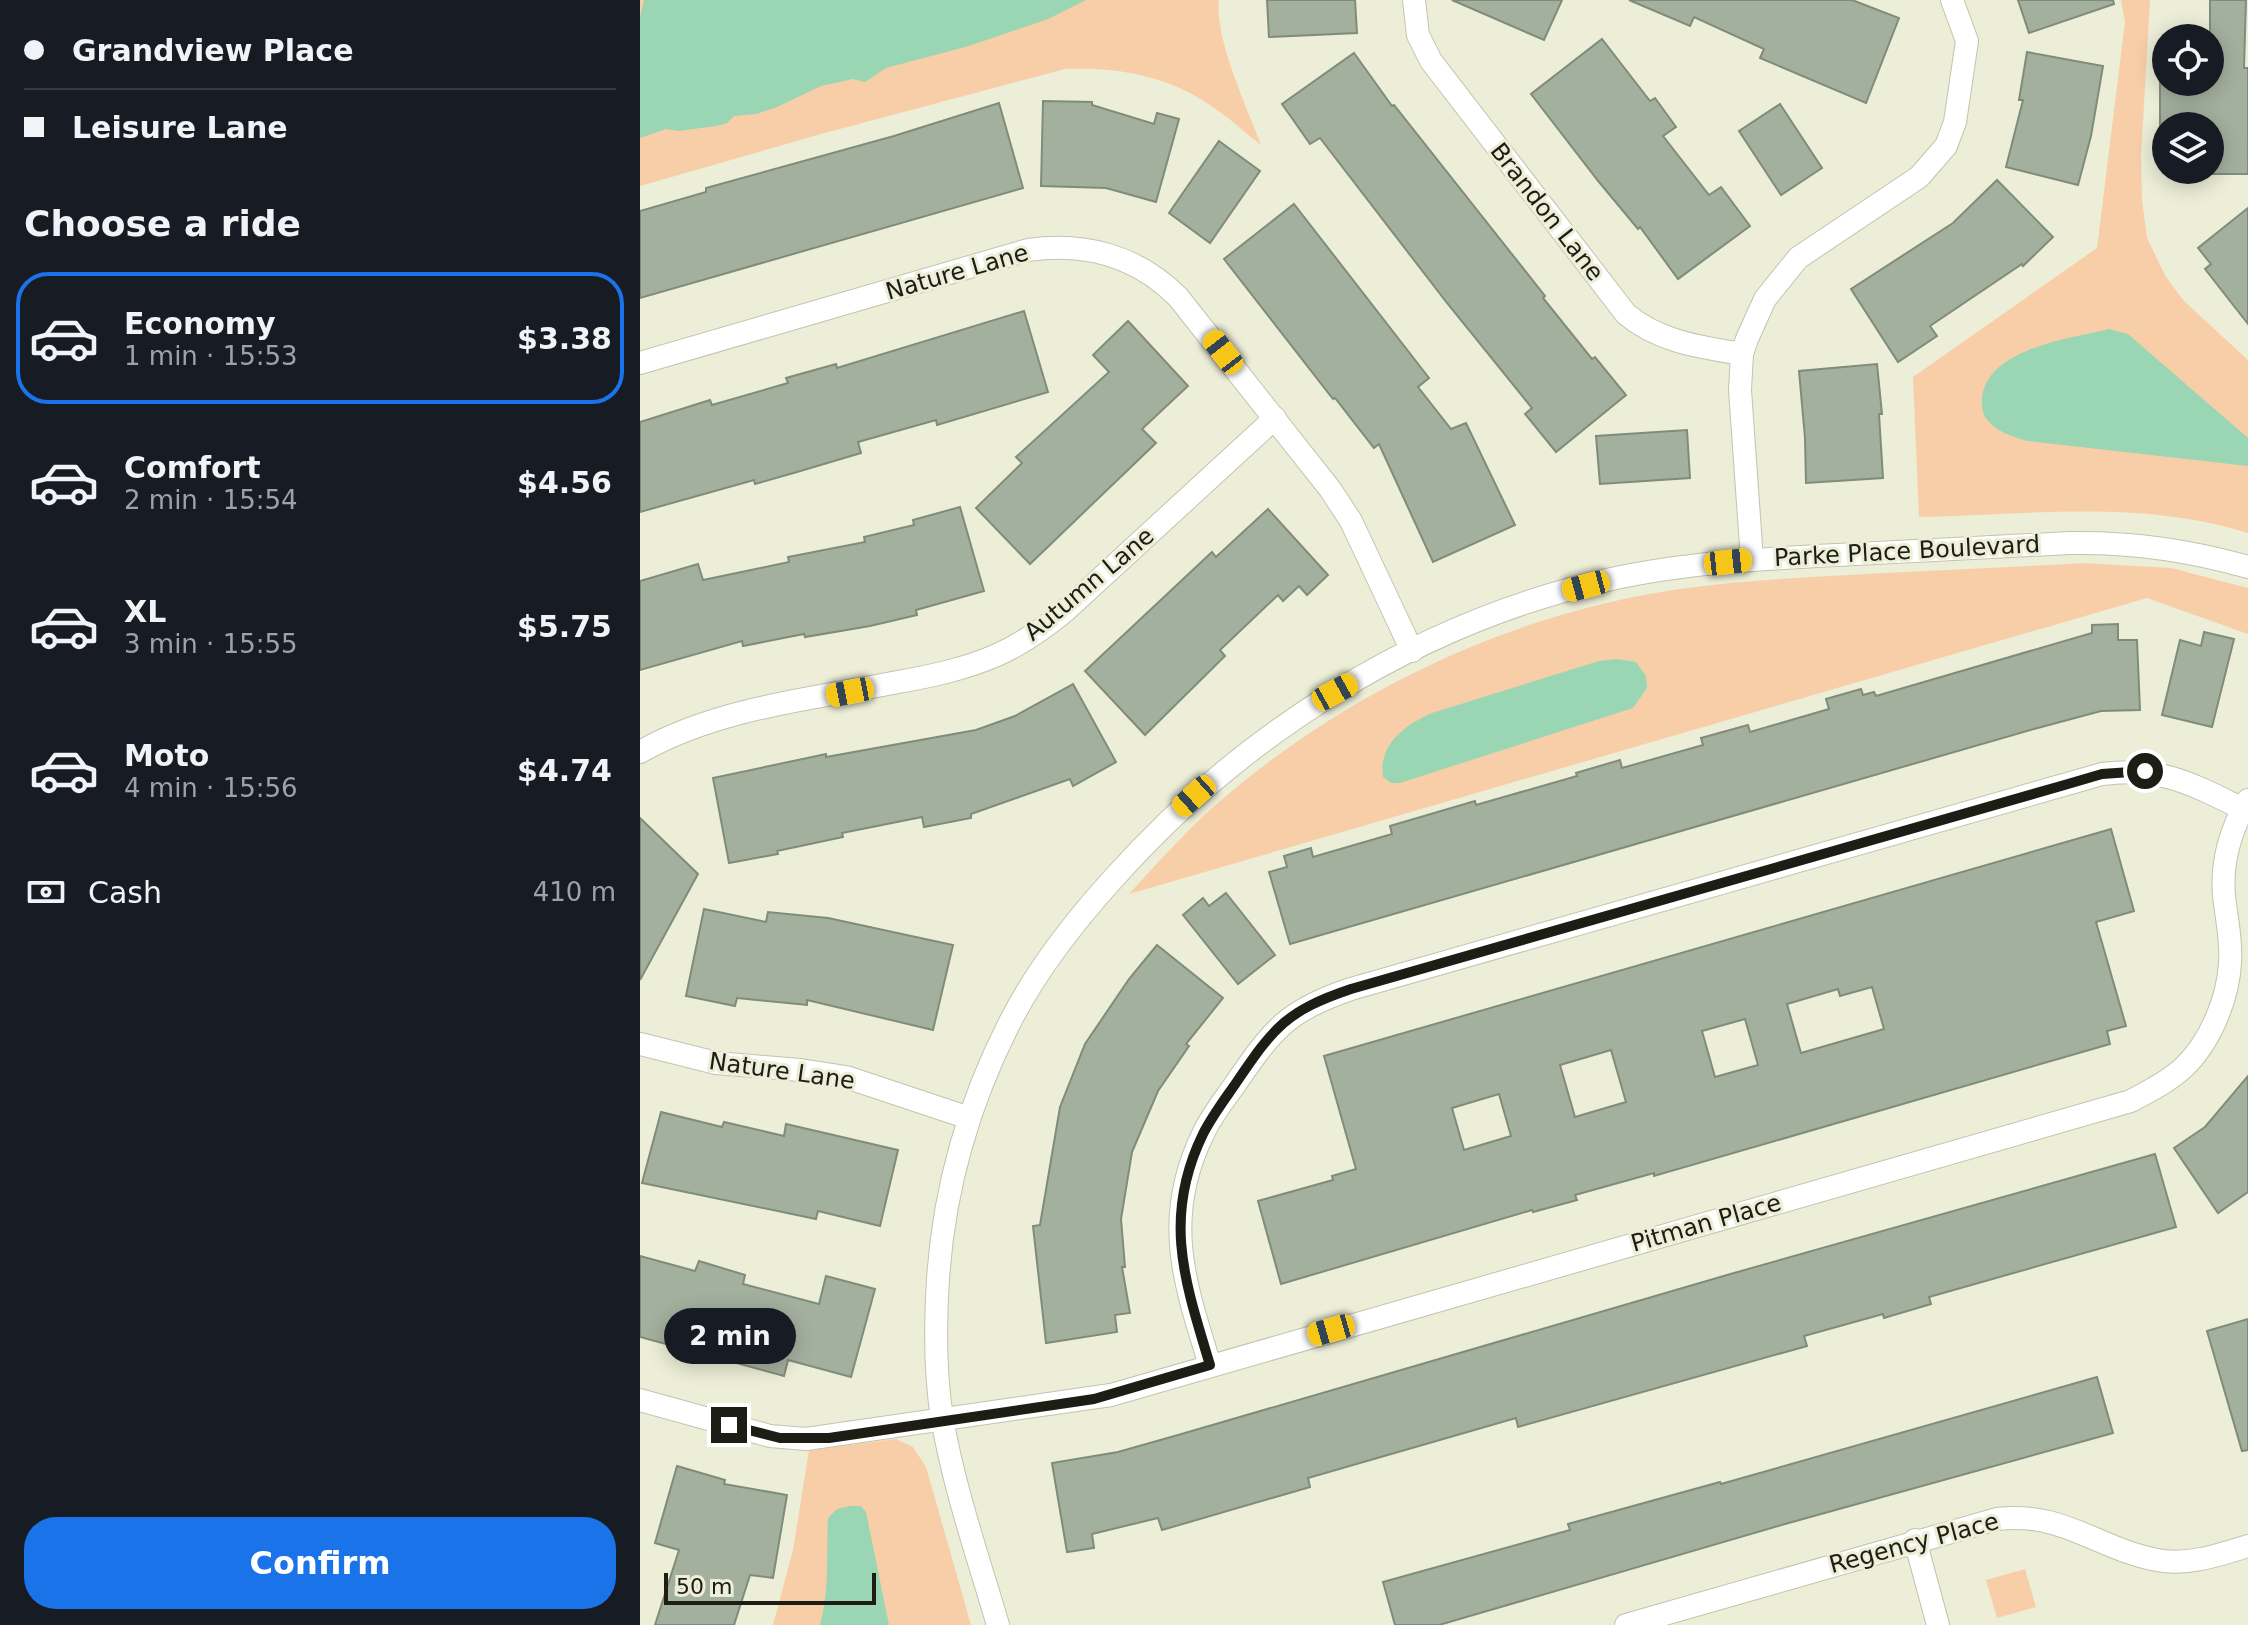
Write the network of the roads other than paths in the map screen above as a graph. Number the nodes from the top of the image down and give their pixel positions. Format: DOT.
graph roads {
  1 [pos="1414,0"];
  2 [pos="1952,0"];
  3 [pos="1742,354"];
  4 [pos="640,363"];
  5 [pos="1275,418"];
  6 [pos="1752,560"];
  7 [pos="2248,567"];
  8 [pos="1412,651"];
  9 [pos="640,752"];
  10 [pos="2245,805"];
  11 [pos="640,1044"];
  12 [pos="969,1118"];
  13 [pos="1210,1365"];
  14 [pos="640,1400"];
  15 [pos="943,1420"];
  16 [pos="1915,1540"];
  17 [pos="2248,1546"];
  18 [pos="998,1625"];
  19 [pos="1626,1625"];
  20 [pos="1938,1625"];
  1 -- 3 [label="street, Brandon Lane"];
  2 -- 3 [label="street"];
  3 -- 6 [label="street"];
  4 -- 5 [label="street, Nature Lane"];
  5 -- 8 [label="street, Nature Lane"];
  5 -- 9 [label="street, Autumn Lane"];
  6 -- 7 [label="street, Parke Place Boulevard"];
  6 -- 8 [label="street, Parke Place Boulevard"];
  8 -- 12 [label="street, Parke Place Boulevard"];
  10 -- 13 [label="street, Pitman Place"];
  10 -- 13 [label="street"];
  11 -- 12 [label="street, Nature Lane"];
  12 -- 15 [label="street, Parke Place Boulevard"];
  13 -- 15 [label="street, Pitman Place"];
  14 -- 15 [label="street, Pitman Place"];
  15 -- 18 [label="street, Parke Place Boulevard"];
  16 -- 17 [label="street, Regency Place"];
  16 -- 19 [label="street, Regency Place"];
  16 -- 20 [label="street"];
}
